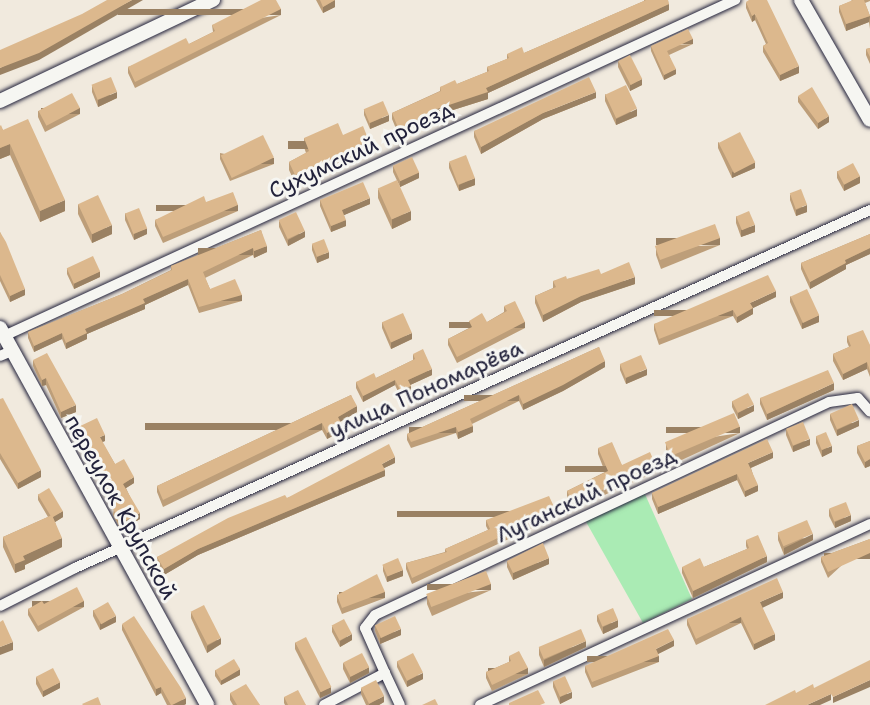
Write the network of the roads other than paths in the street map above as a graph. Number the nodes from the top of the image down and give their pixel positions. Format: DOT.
graph roads {
  1 [pos="213,0"];
  2 [pos="735,0"];
  3 [pos="801,0"];
  4 [pos="0,101"];
  5 [pos="870,120"];
  6 [pos="870,210"];
  7 [pos="2,332"];
  8 [pos="6,353"];
  9 [pos="870,412"];
  10 [pos="870,524"];
  11 [pos="119,549"];
  12 [pos="0,606"];
  13 [pos="384,674"];
  14 [pos="204,704"];
  15 [pos="324,705"];
  16 [pos="400,705"];
  17 [pos="480,705"];
  1 -- 4 [label="street"];
  2 -- 7 [label="street, Сухумский проезд"];
  3 -- 5 [label="street"];
  6 -- 11 [label="street, улица Пономарёва"];
  7 -- 8 [label="street, переулок Крупской"];
  8 -- 11 [label="street, переулок Крупской"];
  9 -- 13 [label="street, Луганский проезд"];
  10 -- 17 [label="street"];
  11 -- 12 [label="street, улица Пономарёва"];
  11 -- 14 [label="street, переулок Крупской"];
  13 -- 15 [label="street"];
  13 -- 16 [label="street, Луганский проезд"];
}
